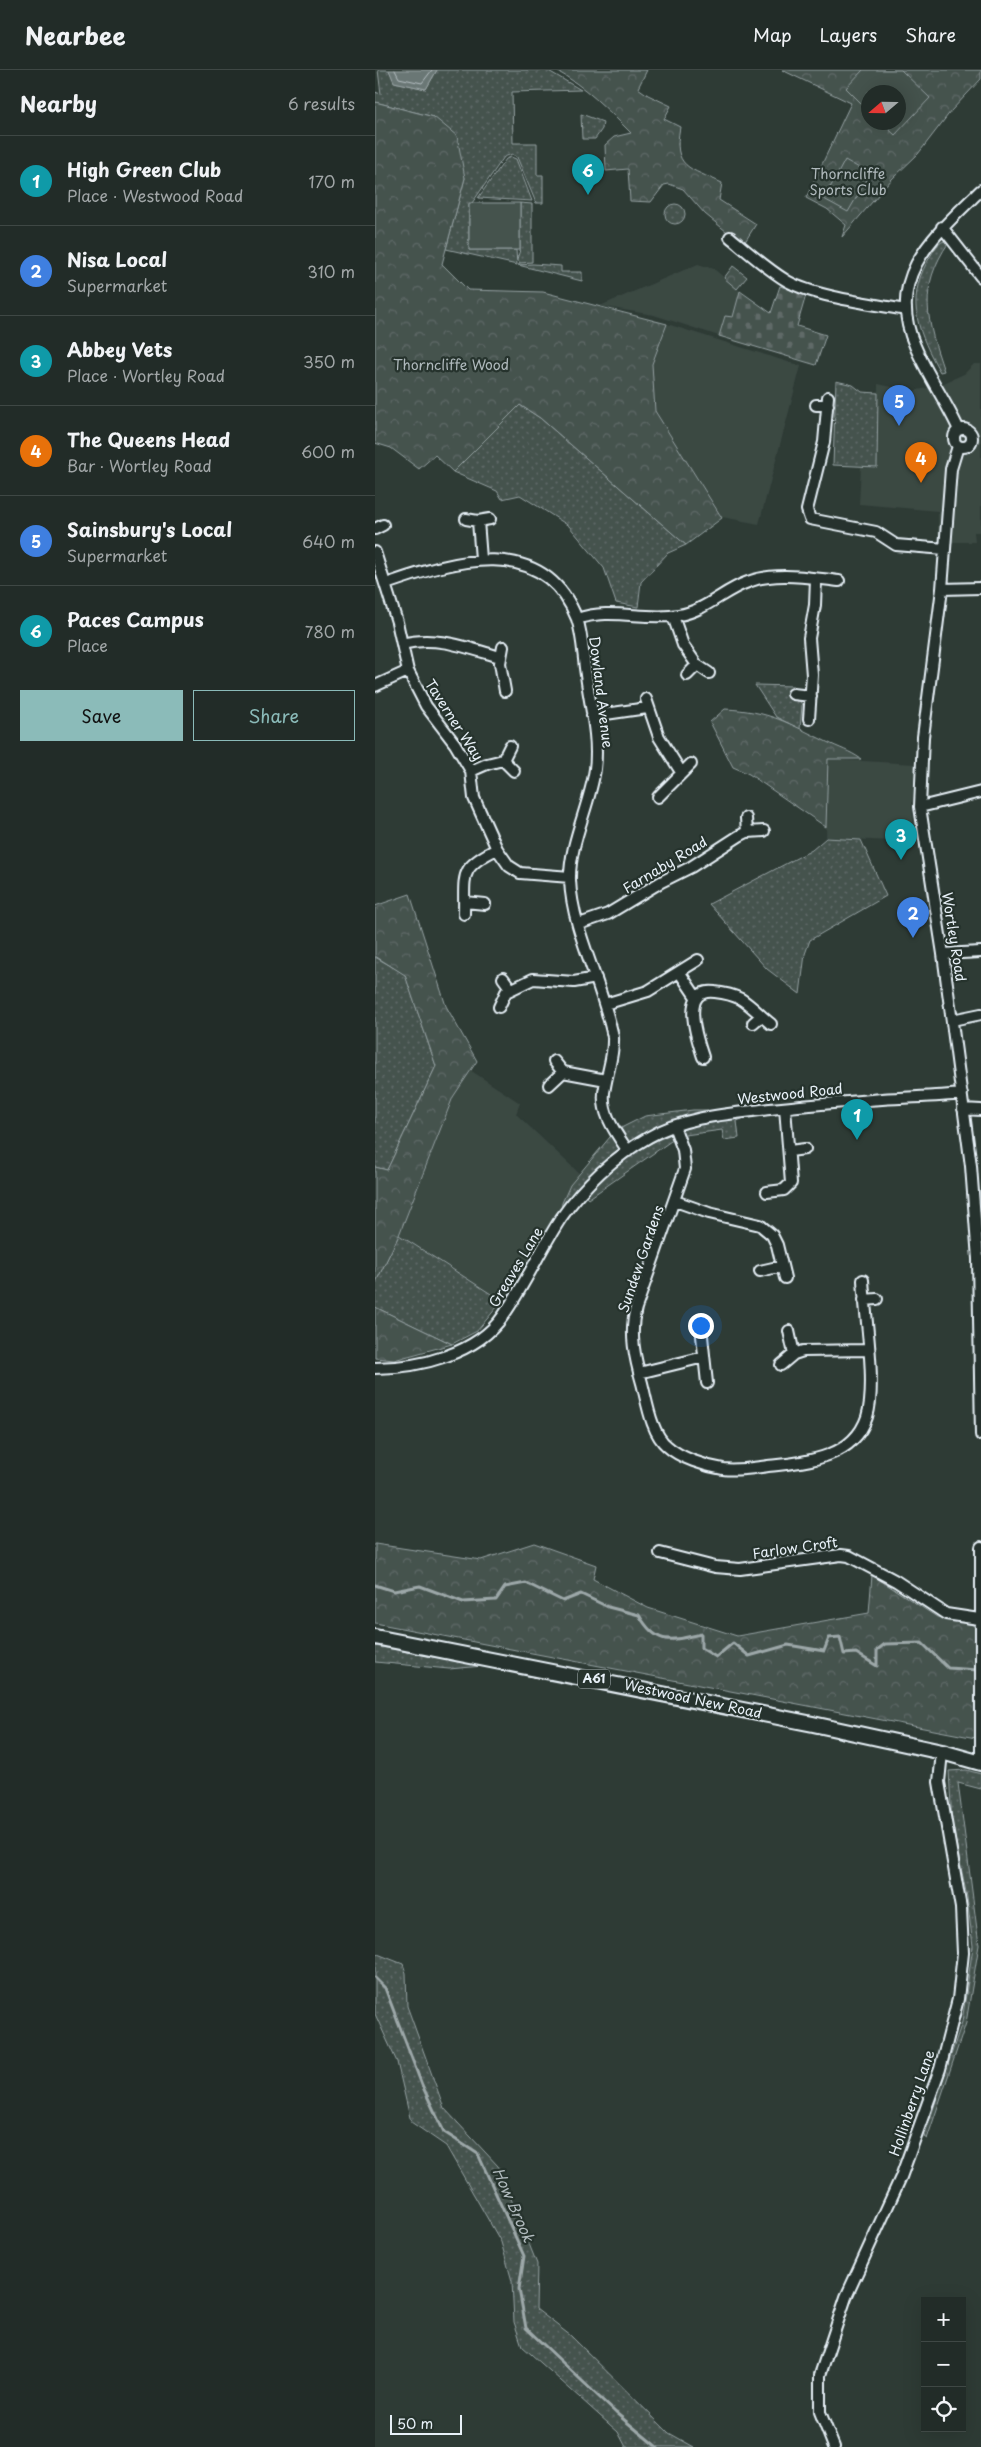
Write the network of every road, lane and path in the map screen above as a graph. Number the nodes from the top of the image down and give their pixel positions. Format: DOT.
graph roads {
  1 [pos="981,190"];
  2 [pos="942,227"];
  3 [pos="730,237"];
  4 [pos="981,277"];
  5 [pos="906,310"];
  6 [pos="816,404"];
  7 [pos="959,430"];
  8 [pos="977,438"];
  9 [pos="958,446"];
  10 [pos="465,519"];
  11 [pos="490,519"];
  12 [pos="478,521"];
  13 [pos="945,549"];
  14 [pos="375,552"];
  15 [pos="481,559"];
  16 [pos="816,579"];
  17 [pos="839,581"];
  18 [pos="386,584"];
  19 [pos="981,588"];
  20 [pos="942,589"];
  21 [pos="673,616"];
  22 [pos="577,619"];
  23 [pos="402,644"];
  24 [pos="697,665"];
  25 [pos="408,671"];
  26 [pos="709,673"];
  27 [pos="687,675"];
  28 [pos="375,686"];
  29 [pos="505,691"];
  30 [pos="793,694"];
  31 [pos="811,696"];
  32 [pos="592,716"];
  33 [pos="809,719"];
  34 [pos="509,746"];
  35 [pos="503,760"];
  36 [pos="691,764"];
  37 [pos="471,771"];
  38 [pos="514,771"];
  39 [pos="681,772"];
  40 [pos="981,792"];
  41 [pos="658,797"];
  42 [pos="920,807"];
  43 [pos="746,818"];
  44 [pos="764,831"];
  45 [pos="747,832"];
  46 [pos="497,849"];
  47 [pos="570,877"];
  48 [pos="465,902"];
  49 [pos="485,904"];
  50 [pos="464,914"];
  51 [pos="579,924"];
  52 [pos="981,952"];
  53 [pos="943,954"];
  54 [pos="698,960"];
  55 [pos="680,972"];
  56 [pos="503,978"];
  57 [pos="596,978"];
  58 [pos="511,988"];
  59 [pos="696,997"];
  60 [pos="605,1004"];
  61 [pos="499,1007"];
  62 [pos="981,1014"];
  63 [pos="952,1020"];
  64 [pos="771,1024"];
  65 [pos="703,1057"];
  66 [pos="554,1062"];
  67 [pos="563,1072"];
  68 [pos="606,1080"];
  69 [pos="549,1085"];
  70 [pos="962,1094"];
  71 [pos="785,1108"];
  72 [pos="963,1109"];
  73 [pos="981,1110"];
  74 [pos="673,1126"];
  75 [pos="805,1149"];
  76 [pos="628,1151"];
  77 [pos="790,1151"];
  78 [pos="767,1192"];
  79 [pos="675,1201"];
  80 [pos="980,1259"];
  81 [pos="783,1266"];
  82 [pos="760,1270"];
  83 [pos="785,1278"];
  84 [pos="863,1280"];
  85 [pos="877,1299"];
  86 [pos="864,1300"];
  87 [pos="789,1331"];
  88 [pos="703,1336"];
  89 [pos="868,1350"];
  90 [pos="794,1354"];
  91 [pos="703,1357"];
  92 [pos="781,1365"];
  93 [pos="375,1368"];
  94 [pos="639,1373"];
  95 [pos="707,1383"];
  96 [pos="981,1401"];
  97 [pos="981,1435"];
  98 [pos="981,1548"];
  99 [pos="660,1552"];
  100 [pos="979,1619"];
  101 [pos="375,1637"];
  102 [pos="980,1704"];
  103 [pos="942,1752"];
  104 [pos="981,1763"];
  105 [pos="834,2447"];
  1 -- 2 [label="street"];
  2 -- 4 [label="street"];
  2 -- 5 [label="street"];
  3 -- 5 [label="street"];
  5 -- 7 [label="street"];
  6 -- 13 [label="street"];
  7 -- 8 [label="street"];
  7 -- 9 [label="street"];
  8 -- 9 [label="street"];
  9 -- 13 [label="street, Wortley Road"];
  10 -- 12 [label="street"];
  11 -- 12 [label="street"];
  12 -- 15 [label="street"];
  13 -- 20 [label="street, Wortley Road"];
  14 -- 18 [label="street, Taverner Way"];
  15 -- 18 [label="street, Dowland Avenue"];
  15 -- 22 [label="street, Dowland Avenue"];
  16 -- 17 [label="street"];
  16 -- 21 [label="street"];
  16 -- 31 [label="street"];
  18 -- 23 [label="street, Taverner Way"];
  19 -- 20 [label="street"];
  20 -- 42 [label="street, Wortley Road"];
  21 -- 22 [label="street"];
  21 -- 24 [label="street"];
  22 -- 32 [label="street, Dowland Avenue"];
  23 -- 25 [label="street, Taverner Way"];
  23 -- 29 [label="street"];
  24 -- 26 [label="street"];
  24 -- 27 [label="street"];
  25 -- 28 [label="street"];
  25 -- 37 [label="street, Taverner Way"];
  30 -- 31 [label="street"];
  31 -- 33 [label="street"];
  32 -- 39 [label="street"];
  32 -- 47 [label="street, Dowland Avenue"];
  34 -- 35 [label="street"];
  35 -- 37 [label="street"];
  35 -- 38 [label="street"];
  36 -- 39 [label="street"];
  37 -- 46 [label="street, Taverner Way"];
  39 -- 41 [label="street"];
  40 -- 42 [label="street"];
  42 -- 53 [label="street, Wortley Road"];
  43 -- 45 [label="street"];
  44 -- 45 [label="street, Farnaby Road"];
  45 -- 51 [label="street, Farnaby Road"];
  46 -- 47 [label="street, Taverner Way"];
  46 -- 48 [label="street"];
  47 -- 51 [label="street, Dowland Avenue"];
  48 -- 49 [label="street"];
  48 -- 50 [label="street"];
  51 -- 57 [label="street, Dowland Avenue"];
  52 -- 53 [label="street"];
  53 -- 63 [label="street, Wortley Road"];
  54 -- 55 [label="street"];
  55 -- 59 [label="street"];
  55 -- 60 [label="street"];
  56 -- 58 [label="street"];
  57 -- 58 [label="street"];
  57 -- 60 [label="street, Dowland Avenue"];
  58 -- 61 [label="street"];
  59 -- 64 [label="street"];
  59 -- 65 [label="street"];
  60 -- 68 [label="street, Dowland Avenue"];
  62 -- 63 [label="street"];
  63 -- 70 [label="street, Wortley Road"];
  66 -- 67 [label="street"];
  67 -- 68 [label="street"];
  67 -- 69 [label="street"];
  68 -- 76 [label="street, Dowland Avenue"];
  70 -- 71 [label="street, Westwood Road"];
  70 -- 72 [label="street, Wortley Road"];
  71 -- 74 [label="street, Westwood Road"];
  71 -- 77 [label="street"];
  72 -- 73 [label="street"];
  72 -- 80 [label="street, Wortley Road"];
  74 -- 76 [label="street, Westwood Road"];
  74 -- 79 [label="street, Sundew Gardens"];
  75 -- 77 [label="street"];
  76 -- 93 [label="street, Greaves Lane"];
  77 -- 78 [label="street"];
  79 -- 81 [label="street"];
  79 -- 94 [label="street, Sundew Gardens"];
  80 -- 96 [label="street, Wortley Road"];
  81 -- 82 [label="street"];
  81 -- 83 [label="street"];
  84 -- 86 [label="street, Sundew Gardens"];
  85 -- 86 [label="street"];
  86 -- 89 [label="street, Sundew Gardens"];
  87 -- 90 [label="street"];
  88 -- 91 [label="street"];
  89 -- 90 [label="street"];
  89 -- 94 [label="street, Sundew Gardens"];
  90 -- 92 [label="street"];
  91 -- 94 [label="street"];
  91 -- 95 [label="street"];
  96 -- 97 [label="street, Wortley Road"];
  98 -- 100 [label="street"];
  99 -- 100 [label="street, Farlow Croft"];
  100 -- 102 [label="street"];
  101 -- 103 [label="highway, Westwood New Road / A61"];
  102 -- 104 [label="street"];
  103 -- 104 [label="highway, Westwood New Road / A61"];
  103 -- 105 [label="street, Hollinberry Lane"];
}
